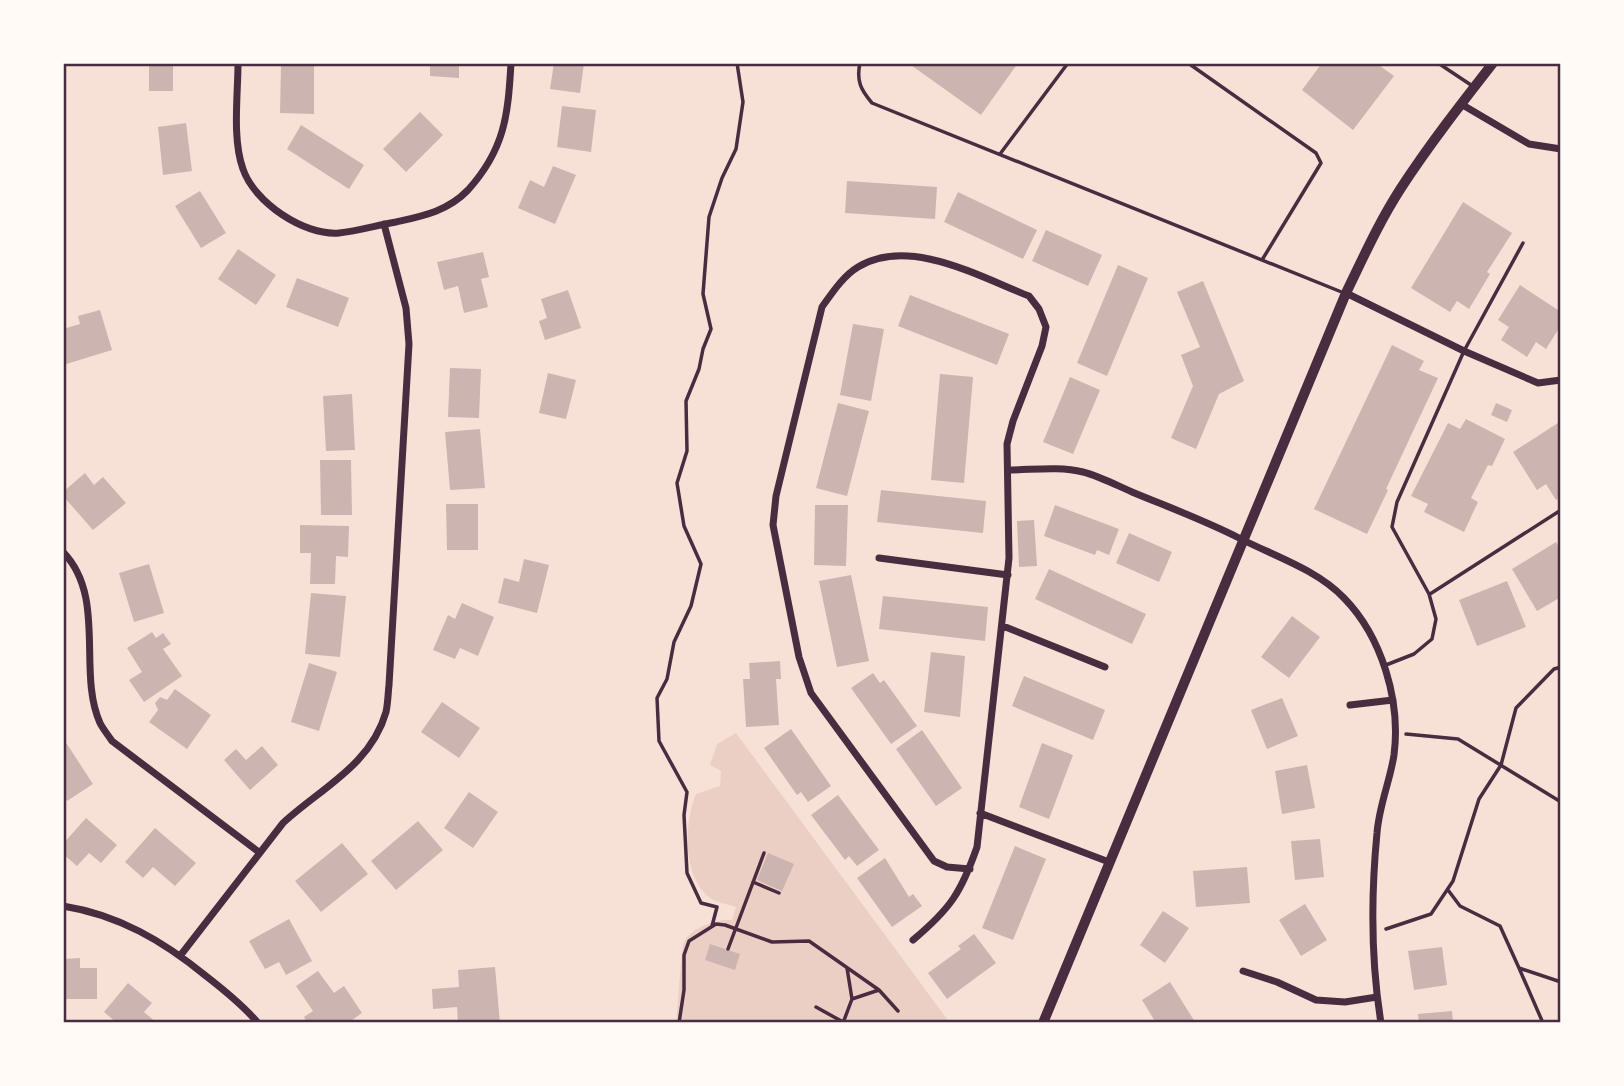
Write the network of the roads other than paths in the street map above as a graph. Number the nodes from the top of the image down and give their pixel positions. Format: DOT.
graph roads {
  1 [pos="237,63"];
  2 [pos="511,63"];
  3 [pos="860,63"];
  4 [pos="1068,63"];
  5 [pos="1188,63"];
  6 [pos="1438,63"];
  7 [pos="1493,63"];
  8 [pos="1475,87"];
  9 [pos="1461,104"];
  10 [pos="1561,149"];
  11 [pos="999,155"];
  12 [pos="384,224"];
  13 [pos="1523,243"];
  14 [pos="1262,260"];
  15 [pos="1346,293"];
  16 [pos="1464,351"];
  17 [pos="1561,380"];
  18 [pos="1009,470"];
  19 [pos="1561,510"];
  20 [pos="1244,541"];
  21 [pos="63,552"];
  22 [pos="879,558"];
  23 [pos="1008,575"];
  24 [pos="1429,594"];
  25 [pos="1003,626"];
  26 [pos="1384,666"];
  27 [pos="1105,667"];
  28 [pos="1392,701"];
  29 [pos="1350,705"];
  30 [pos="980,813"];
  31 [pos="260,853"];
  32 [pos="1109,862"];
  33 [pos="970,869"];
  34 [pos="63,906"];
  35 [pos="913,940"];
  36 [pos="180,956"];
  37 [pos="1243,971"];
  38 [pos="1377,997"];
  39 [pos="258,1023"];
  40 [pos="1043,1023"];
  41 [pos="1381,1023"];
  1 -- 12 [label="street"];
  2 -- 12 [label="street"];
  3 -- 11 [label="lane"];
  4 -- 11 [label="lane"];
  5 -- 14 [label="lane"];
  6 -- 8 [label="lane"];
  7 -- 8 [label="street"];
  8 -- 9 [label="street"];
  9 -- 10 [label="street"];
  9 -- 15 [label="street"];
  11 -- 14 [label="lane"];
  12 -- 31 [label="street"];
  13 -- 16 [label="lane"];
  14 -- 15 [label="lane"];
  15 -- 16 [label="street"];
  15 -- 20 [label="street"];
  16 -- 17 [label="street"];
  16 -- 24 [label="lane"];
  18 -- 20 [label="street"];
  18 -- 23 [label="street"];
  18 -- 33 [label="street"];
  19 -- 24 [label="lane"];
  20 -- 26 [label="street"];
  20 -- 32 [label="street"];
  21 -- 31 [label="street"];
  22 -- 23 [label="street"];
  23 -- 25 [label="street"];
  24 -- 26 [label="lane"];
  25 -- 27 [label="street"];
  25 -- 30 [label="street"];
  26 -- 28 [label="street"];
  28 -- 29 [label="street"];
  28 -- 38 [label="street"];
  30 -- 32 [label="street"];
  30 -- 33 [label="street"];
  31 -- 36 [label="street"];
  32 -- 40 [label="street"];
  33 -- 35 [label="street"];
  34 -- 36 [label="street"];
  36 -- 39 [label="street"];
  37 -- 38 [label="street"];
  38 -- 41 [label="street"];
}
